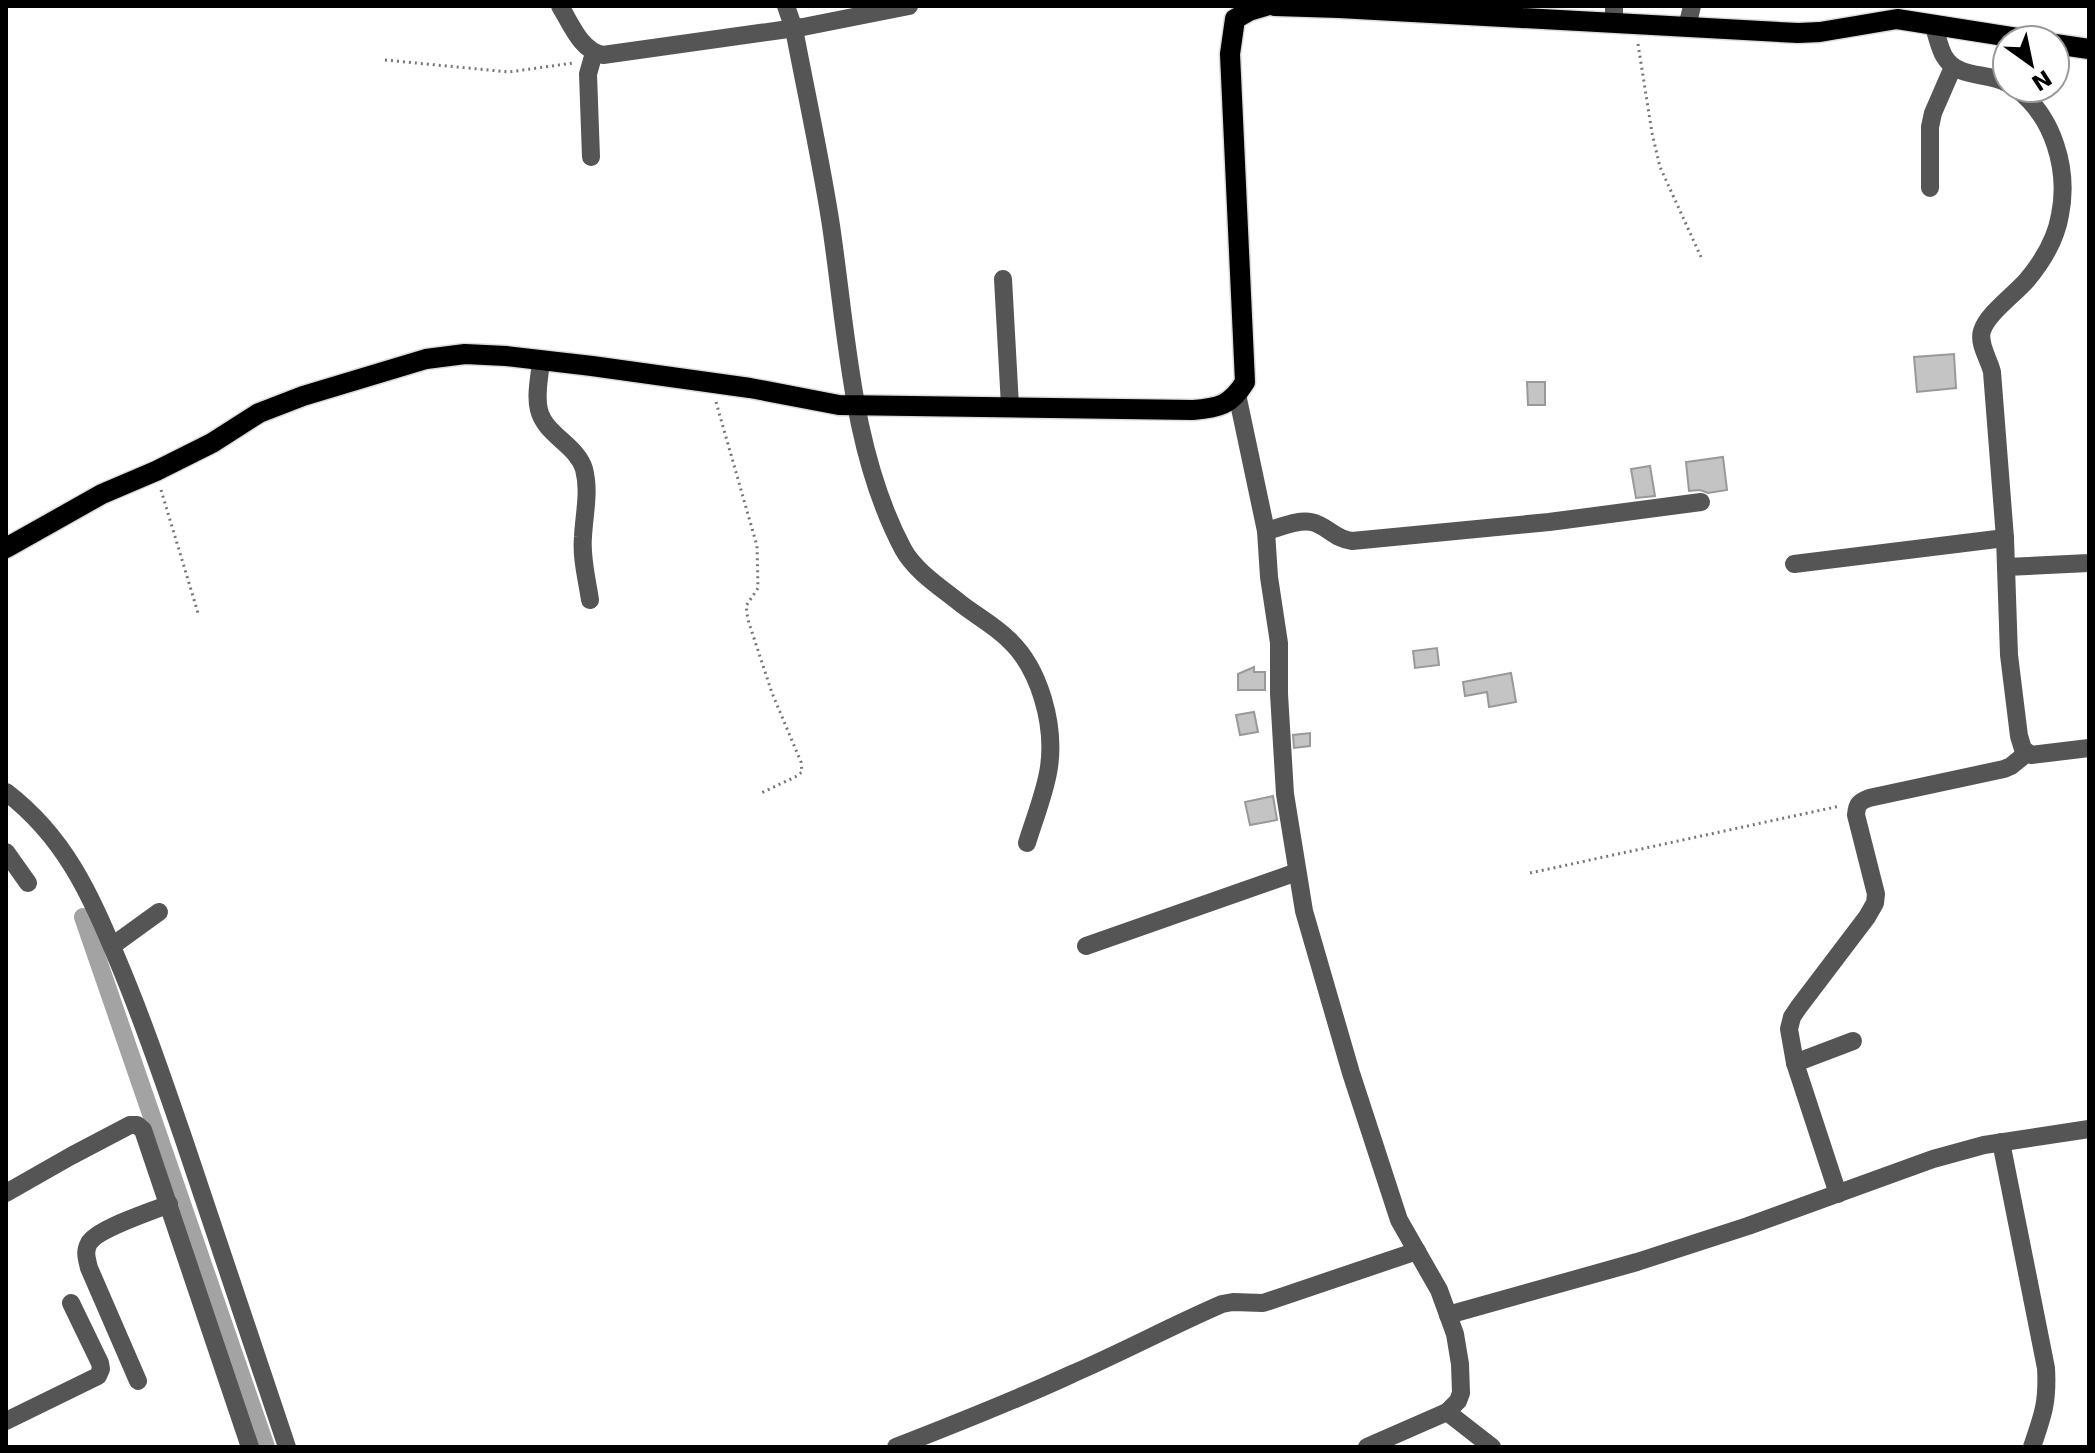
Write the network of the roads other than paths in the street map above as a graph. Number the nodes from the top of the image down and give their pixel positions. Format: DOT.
graph roads {
  1 [pos="560,6"];
  2 [pos="786,6"];
  3 [pos="909,6"];
  4 [pos="1266,6"];
  5 [pos="1275,6"];
  6 [pos="1692,6"];
  7 [pos="1232,12"];
  8 [pos="1896,13"];
  9 [pos="1614,14"];
  10 [pos="1933,25"];
  11 [pos="1687,27"];
  12 [pos="794,29"];
  13 [pos="1991,34"];
  14 [pos="593,56"];
  15 [pos="1953,67"];
  16 [pos="1991,77"];
  17 [pos="2031,104"];
  18 [pos="591,157"];
  19 [pos="1930,188"];
  20 [pos="1003,279"];
  21 [pos="541,360"];
  22 [pos="1237,394"];
  23 [pos="855,405"];
  24 [pos="1010,406"];
  25 [pos="1701,502"];
  26 [pos="1266,531"];
  27 [pos="2005,538"];
  28 [pos="6,548"];
  29 [pos="2089,563"];
  30 [pos="1794,564"];
  31 [pos="2006,567"];
  32 [pos="590,600"];
  33 [pos="2089,748"];
  34 [pos="2027,753"];
  35 [pos="6,792"];
  36 [pos="1027,843"];
  37 [pos="6,852"];
  38 [pos="1297,872"];
  39 [pos="28,883"];
  40 [pos="159,912"];
  41 [pos="112,946"];
  42 [pos="1086,946"];
  43 [pos="1853,1041"];
  44 [pos="1795,1063"];
  45 [pos="2089,1129"];
  46 [pos="2001,1142"];
  47 [pos="6,1193"];
  48 [pos="1838,1194"];
  49 [pos="169,1204"];
  50 [pos="1417,1251"];
  51 [pos="71,1303"];
  52 [pos="1448,1315"];
  53 [pos="138,1381"];
  54 [pos="1447,1412"];
  55 [pos="6,1421"];
  56 [pos="250,1447"];
  57 [pos="287,1447"];
  58 [pos="896,1447"];
  59 [pos="1367,1447"];
  60 [pos="1492,1447"];
  61 [pos="2032,1447"];
  1 -- 14 [label="street"];
  2 -- 12 [label="street"];
  3 -- 12 [label="street"];
  4 -- 7 [label="main road"];
  5 -- 9 [label="main road"];
  6 -- 11 [label="street"];
  7 -- 22 [label="main road"];
  8 -- 10 [label="main road"];
  8 -- 11 [label="main road"];
  9 -- 11 [label="main road"];
  10 -- 13 [label="main road"];
  10 -- 15 [label="street"];
  12 -- 14 [label="street"];
  12 -- 23 [label="street"];
  14 -- 18 [label="street"];
  15 -- 16 [label="street"];
  15 -- 19 [label="street"];
  17 -- 27 [label="street"];
  20 -- 24 [label="street"];
  21 -- 23 [label="main road"];
  21 -- 28 [label="main road"];
  21 -- 32 [label="street"];
  22 -- 24 [label="main road"];
  22 -- 26 [label="street"];
  23 -- 24 [label="main road"];
  23 -- 36 [label="street"];
  25 -- 26 [label="street"];
  26 -- 38 [label="street"];
  27 -- 30 [label="street"];
  27 -- 31 [label="street"];
  29 -- 31 [label="street"];
  31 -- 34 [label="street"];
  33 -- 34 [label="street"];
  34 -- 44 [label="street"];
  35 -- 41 [label="street"];
  37 -- 39 [label="street"];
  38 -- 42 [label="street"];
  38 -- 50 [label="street"];
  40 -- 41 [label="street"];
  41 -- 57 [label="street"];
  43 -- 44 [label="street"];
  44 -- 48 [label="street"];
  45 -- 46 [label="street"];
  46 -- 48 [label="street"];
  46 -- 61 [label="street"];
  47 -- 49 [label="street"];
  48 -- 52 [label="street"];
  49 -- 53 [label="street"];
  49 -- 56 [label="street"];
  50 -- 52 [label="street"];
  50 -- 58 [label="street"];
  51 -- 55 [label="street"];
  52 -- 54 [label="street"];
  54 -- 59 [label="street"];
  54 -- 60 [label="street"];
}
